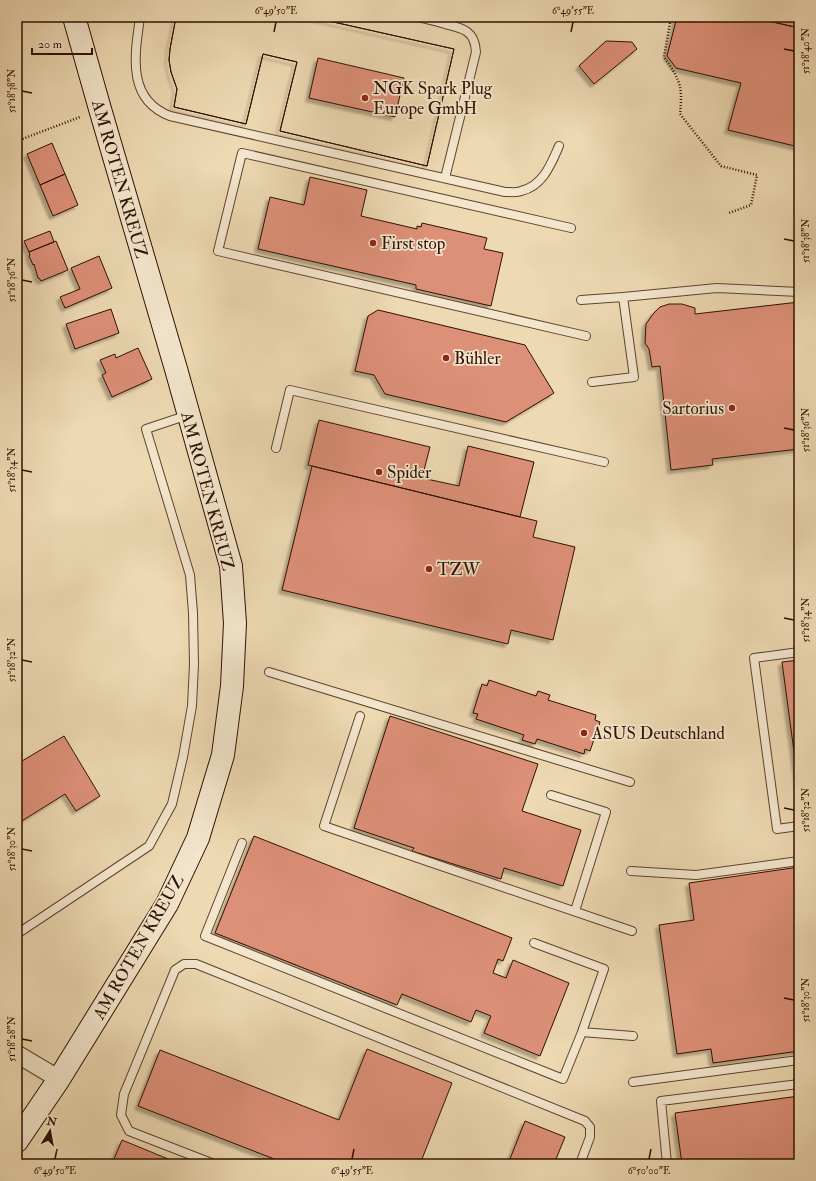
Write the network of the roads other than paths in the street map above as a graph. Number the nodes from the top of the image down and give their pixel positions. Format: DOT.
graph roads {
  1 [pos="74,17"];
  2 [pos="140,17"];
  3 [pos="417,17"];
  4 [pos="559,146"];
  5 [pos="445,178"];
  6 [pos="571,228"];
  7 [pos="799,292"];
  8 [pos="623,297"];
  9 [pos="581,300"];
  10 [pos="586,336"];
  11 [pos="592,382"];
  12 [pos="188,414"];
  13 [pos="276,448"];
  14 [pos="604,462"];
  15 [pos="799,652"];
  16 [pos="270,672"];
  17 [pos="360,716"];
  18 [pos="630,782"];
  19 [pos="551,795"];
  20 [pos="799,826"];
  21 [pos="242,843"];
  22 [pos="799,861"];
  23 [pos="631,871"];
  24 [pos="575,911"];
  25 [pos="632,930"];
  26 [pos="17,934"];
  27 [pos="534,943"];
  28 [pos="582,1032"];
  29 [pos="633,1036"];
  30 [pos="17,1054"];
  31 [pos="799,1060"];
  32 [pos="59,1079"];
  33 [pos="633,1082"];
  34 [pos="799,1084"];
  35 [pos="17,1141"];
  36 [pos="214,1164"];
  37 [pos="580,1164"];
  38 [pos="667,1164"];
  1 -- 12 [label="street, AM ROTEN KREUZ"];
  2 -- 5 [label="lane"];
  3 -- 5 [label="lane"];
  4 -- 5 [label="lane"];
  6 -- 10 [label="lane"];
  7 -- 8 [label="lane"];
  8 -- 9 [label="lane"];
  8 -- 11 [label="lane"];
  12 -- 26 [label="lane"];
  12 -- 32 [label="street, AM ROTEN KREUZ"];
  13 -- 14 [label="lane"];
  15 -- 20 [label="lane"];
  16 -- 18 [label="lane"];
  17 -- 24 [label="lane"];
  19 -- 24 [label="lane"];
  21 -- 28 [label="lane"];
  22 -- 23 [label="lane"];
  24 -- 25 [label="lane"];
  27 -- 28 [label="lane"];
  28 -- 29 [label="lane"];
  30 -- 32 [label="street"];
  31 -- 33 [label="lane"];
  32 -- 35 [label="street, AM ROTEN KREUZ"];
  34 -- 38 [label="lane"];
  36 -- 37 [label="lane"];
}
